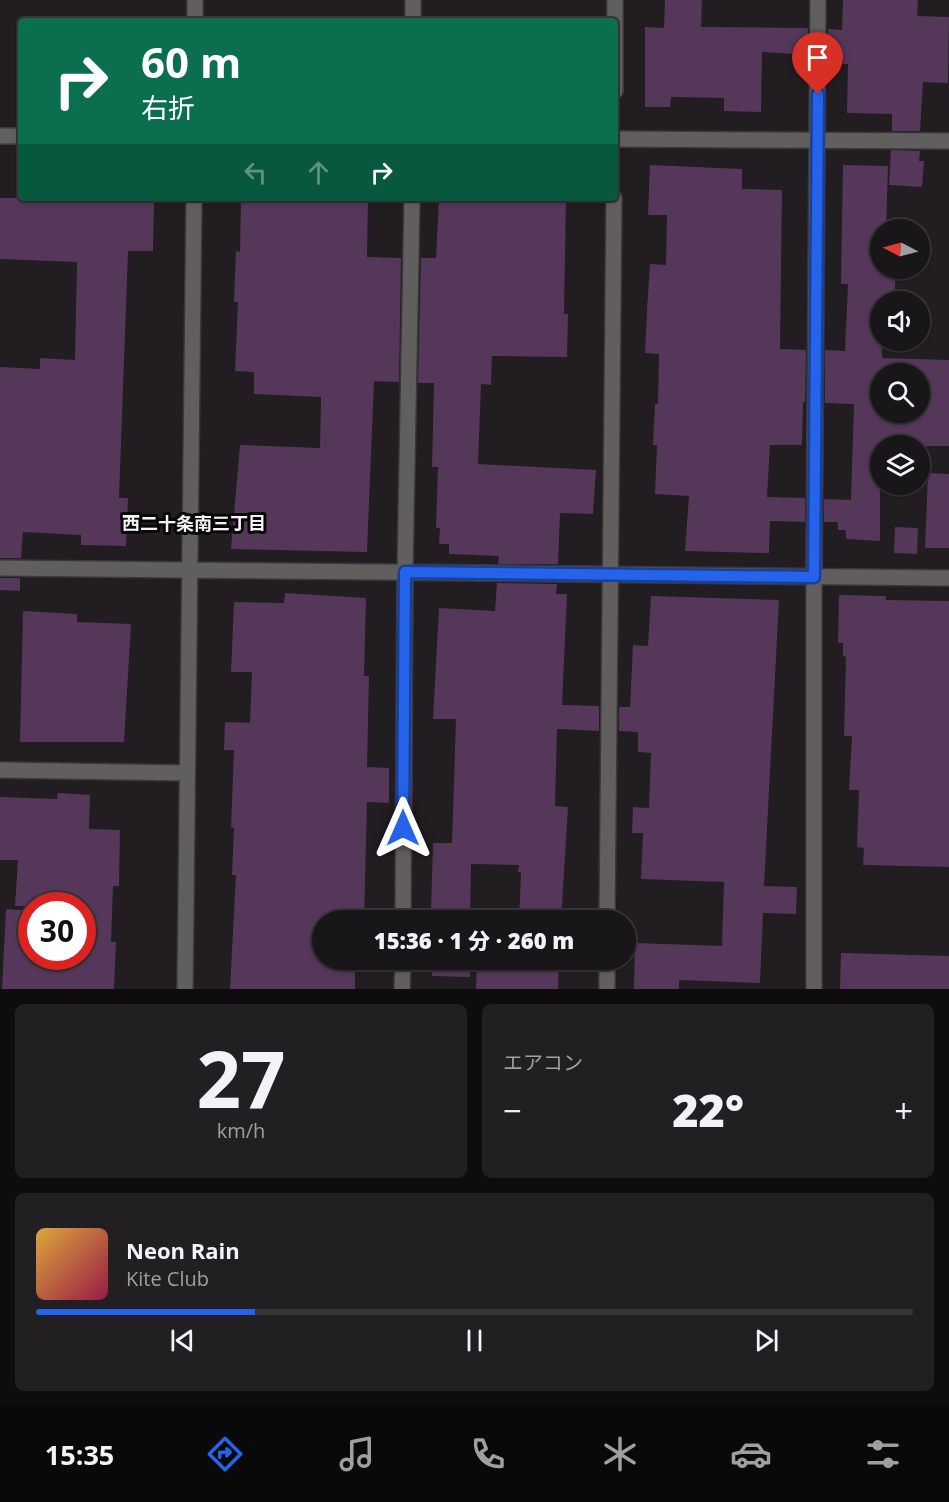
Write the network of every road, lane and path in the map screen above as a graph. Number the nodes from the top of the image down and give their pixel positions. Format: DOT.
graph roads {
  1 [pos="195,0"];
  2 [pos="413,0"];
  3 [pos="615,0"];
  4 [pos="818,0"];
  5 [pos="195,18"];
  6 [pos="413,18"];
  7 [pos="615,18"];
  8 [pos="0,136"];
  9 [pos="18,136"];
  10 [pos="618,140"];
  11 [pos="818,140"];
  12 [pos="949,141"];
  13 [pos="194,201"];
  14 [pos="412,201"];
  15 [pos="614,201"];
  16 [pos="0,568"];
  17 [pos="188,572"];
  18 [pos="405,572"];
  19 [pos="610,576"];
  20 [pos="814,577"];
  21 [pos="949,578"];
  22 [pos="0,770"];
  23 [pos="187,773"];
  24 [pos="403,910"];
  25 [pos="607,910"];
  26 [pos="402,970"];
  27 [pos="607,970"];
  28 [pos="185,989"];
  29 [pos="402,989"];
  30 [pos="607,989"];
  31 [pos="814,989"];
  1 -- 5 [label="street"];
  2 -- 6 [label="street"];
  3 -- 7 [label="street"];
  4 -- 11 [label="street"];
  8 -- 9 [label="street"];
  10 -- 11 [label="street"];
  11 -- 12 [label="street"];
  11 -- 20 [label="street"];
  13 -- 17 [label="street"];
  14 -- 18 [label="street"];
  15 -- 19 [label="street"];
  16 -- 17 [label="street"];
  17 -- 18 [label="street"];
  17 -- 23 [label="street"];
  18 -- 19 [label="street"];
  18 -- 24 [label="street"];
  19 -- 20 [label="street"];
  19 -- 25 [label="street"];
  20 -- 21 [label="street"];
  20 -- 31 [label="street"];
  22 -- 23 [label="street"];
  23 -- 28 [label="street"];
  26 -- 29 [label="street"];
  27 -- 30 [label="street"];
}
